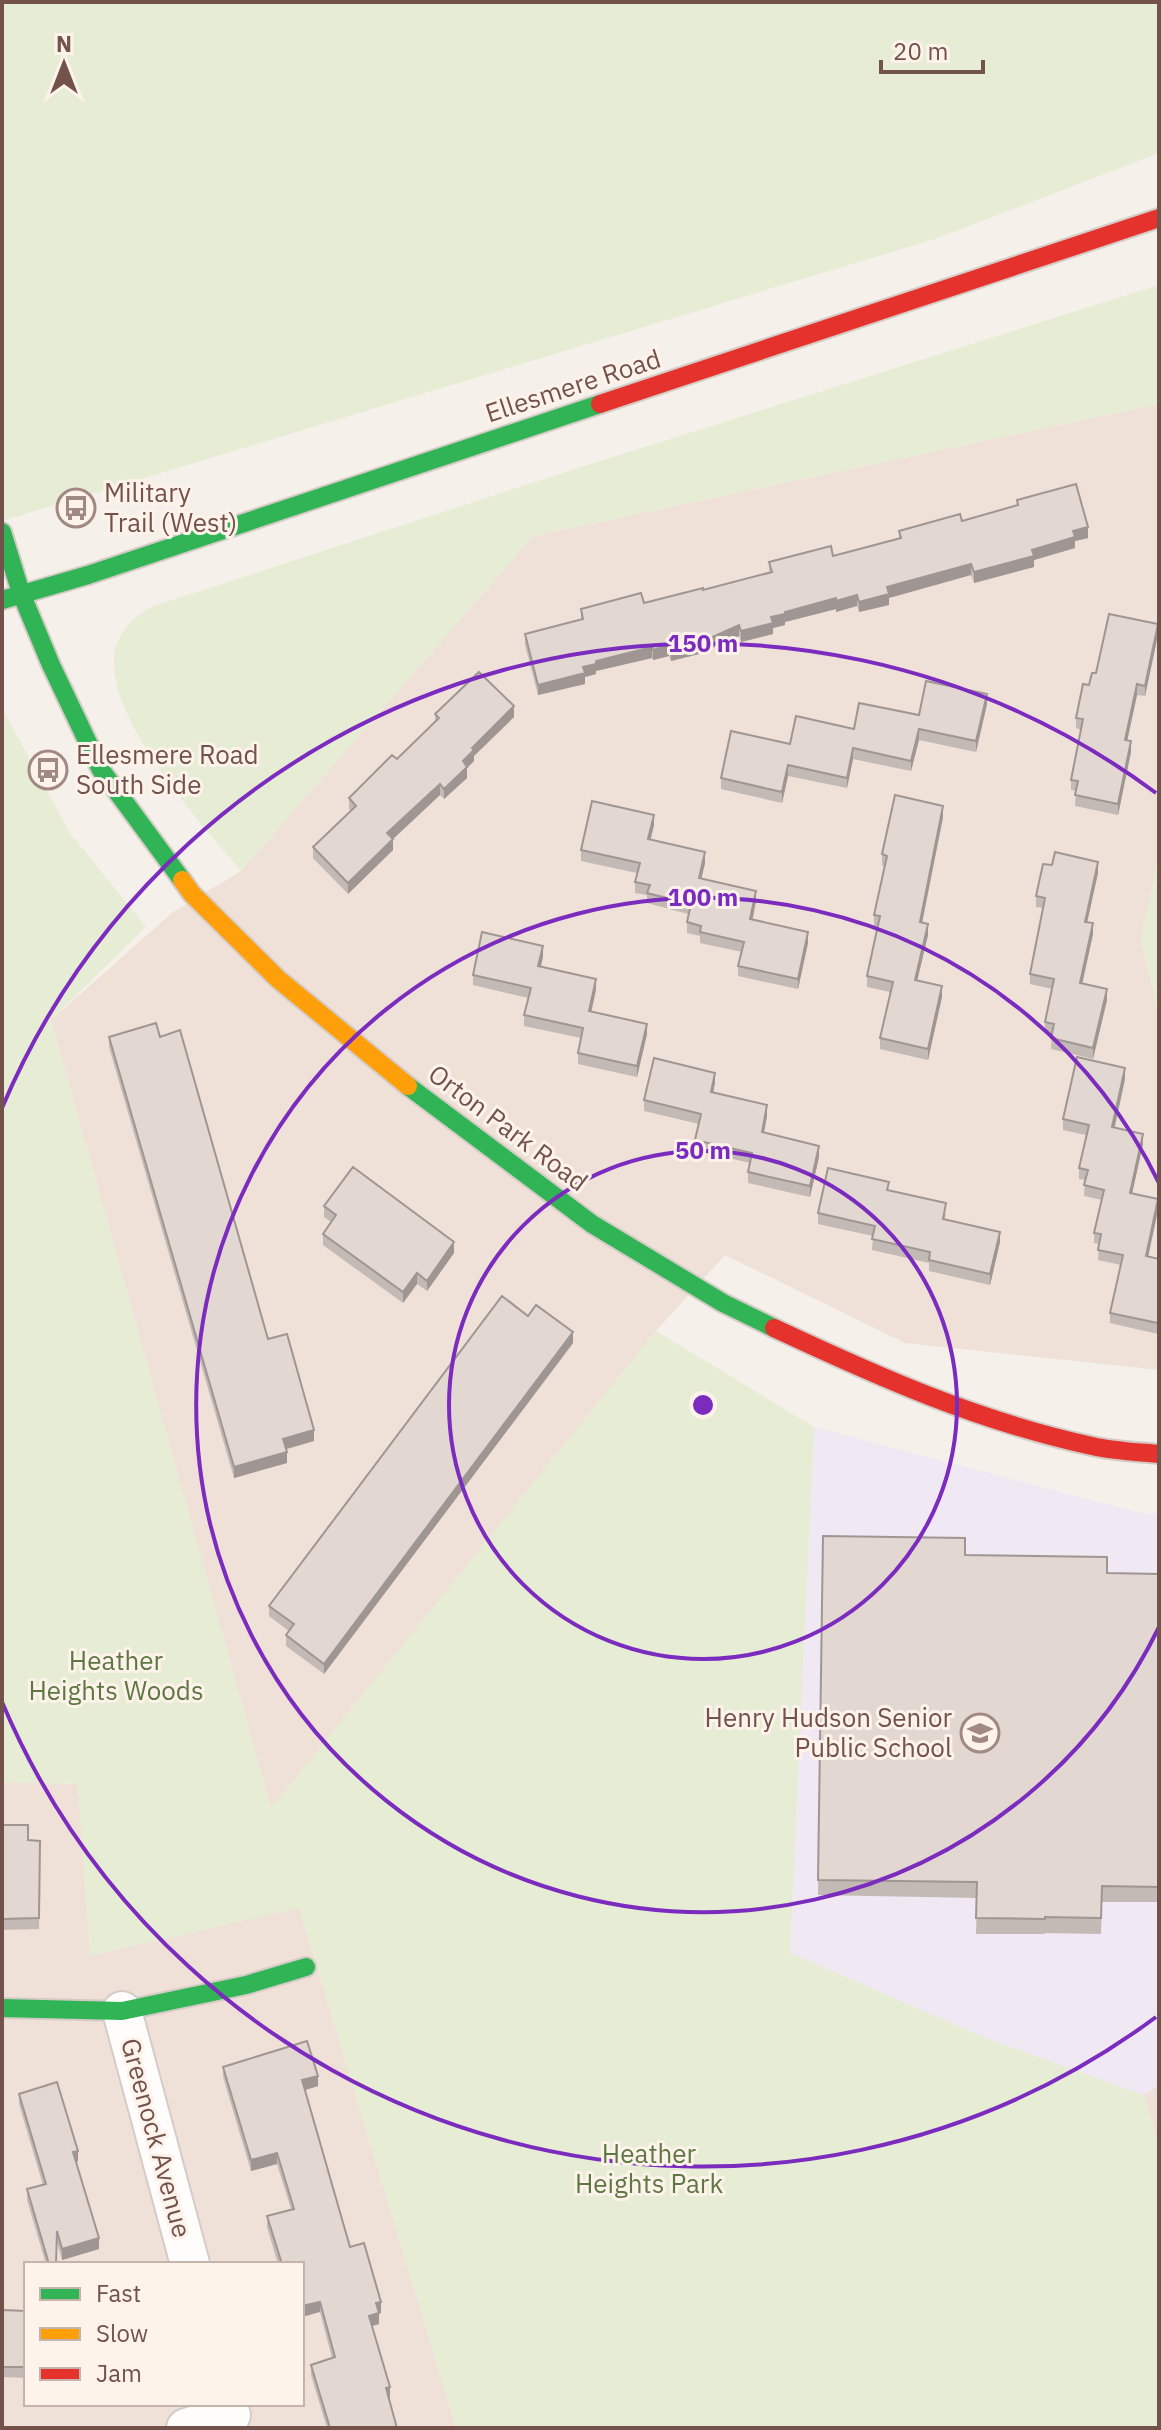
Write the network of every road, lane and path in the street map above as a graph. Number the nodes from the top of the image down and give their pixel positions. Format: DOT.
graph roads {
  1 [pos="1159,218"];
  2 [pos="2,532"];
  3 [pos="21,593"];
  4 [pos="2,600"];
  5 [pos="1159,1454"];
  6 [pos="306,1967"];
  7 [pos="2,2008"];
  8 [pos="122,2011"];
  9 [pos="189,2262"];
  10 [pos="232,2416"];
  11 [pos="186,2428"];
  1 -- 3 [label="street, Ellesmere Road"];
  2 -- 3 [label="street, Orton Park Road"];
  3 -- 4 [label="street, Ellesmere Road"];
  3 -- 5 [label="street, Orton Park Road"];
  6 -- 8 [label="street"];
  7 -- 8 [label="street"];
  8 -- 9 [label="street, Greenock Avenue"];
  10 -- 11 [label="street"];
}
